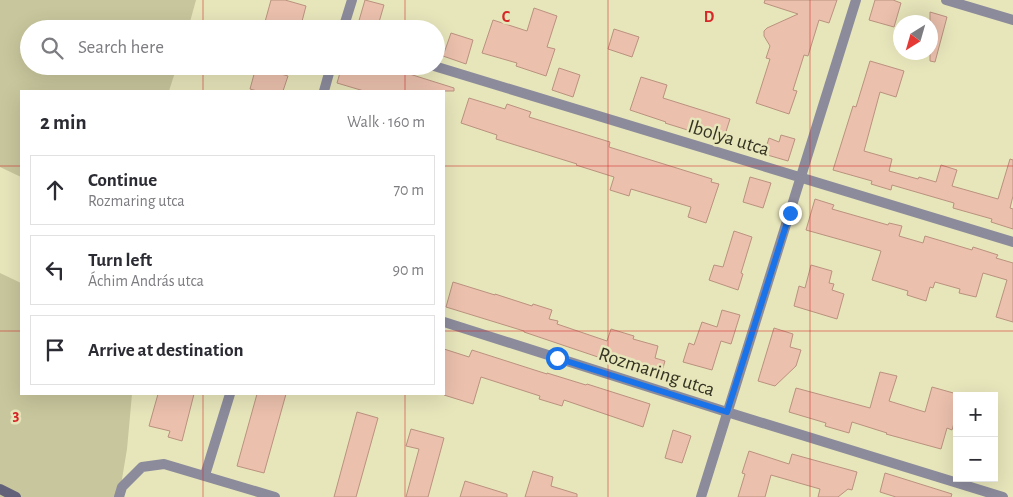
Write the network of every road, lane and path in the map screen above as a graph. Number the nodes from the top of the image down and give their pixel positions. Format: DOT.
graph roads {
  1 [pos="352,0"];
  2 [pos="856,0"];
  3 [pos="946,0"];
  4 [pos="346,20"];
  5 [pos="1013,20"];
  6 [pos="445,69"];
  7 [pos="329,75"];
  8 [pos="324,90"];
  9 [pos="801,177"];
  10 [pos="1013,242"];
  11 [pos="445,322"];
  12 [pos="230,395"];
  13 [pos="727,412"];
  14 [pos="205,475"];
  15 [pos="0,489"];
  16 [pos="16,497"];
  17 [pos="119,497"];
  18 [pos="275,497"];
  19 [pos="701,497"];
  20 [pos="1003,497"];
  1 -- 4 [label="street"];
  2 -- 9 [label="street"];
  3 -- 5 [label="street"];
  6 -- 9 [label="street, Ibolya utca"];
  7 -- 8 [label="street"];
  9 -- 10 [label="street, Ibolya utca"];
  9 -- 13 [label="street"];
  11 -- 13 [label="street, Rozmaring utca"];
  12 -- 14 [label="street"];
  13 -- 19 [label="street"];
  13 -- 20 [label="street, Rozmaring utca"];
  14 -- 17 [label="street"];
  14 -- 18 [label="street"];
  15 -- 16 [label="street"];
}
